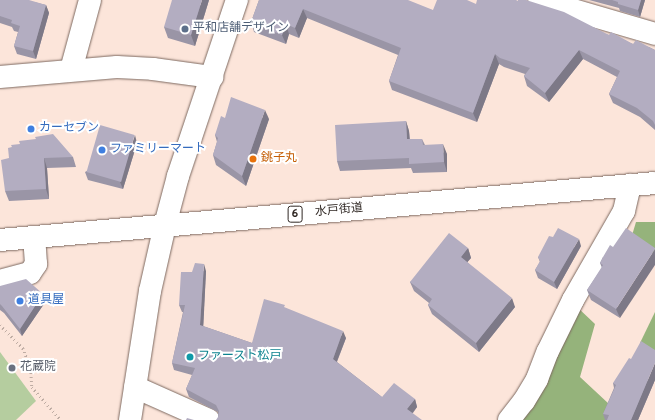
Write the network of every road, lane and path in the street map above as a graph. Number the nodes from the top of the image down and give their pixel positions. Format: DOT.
graph roads {
  1 [pos="90,0"];
  2 [pos="237,0"];
  3 [pos="539,0"];
  4 [pos="655,34"];
  5 [pos="71,70"];
  6 [pos="0,77"];
  7 [pos="212,77"];
  8 [pos="655,183"];
  9 [pos="630,185"];
  10 [pos="165,225"];
  11 [pos="34,237"];
  12 [pos="0,240"];
  13 [pos="0,281"];
  14 [pos="0,325"];
  15 [pos="135,387"];
  16 [pos="61,420"];
  17 [pos="130,420"];
  18 [pos="209,420"];
  19 [pos="509,420"];
  1 -- 5 [label="main road"];
  2 -- 7 [label="main road"];
  3 -- 4 [label="main road"];
  5 -- 6 [label="main road"];
  5 -- 7 [label="main road"];
  7 -- 10 [label="main road"];
  8 -- 9 [label="main road, 水戸街道 / 6"];
  9 -- 10 [label="main road, 水戸街道 / 6"];
  9 -- 19 [label="main road"];
  10 -- 11 [label="main road, 水戸街道 / 6"];
  10 -- 15 [label="main road"];
  11 -- 12 [label="main road, 水戸街道 / 6"];
  11 -- 13 [label="main road"];
  14 -- 16 [label="path"];
  15 -- 17 [label="main road"];
  15 -- 18 [label="main road"];
}
